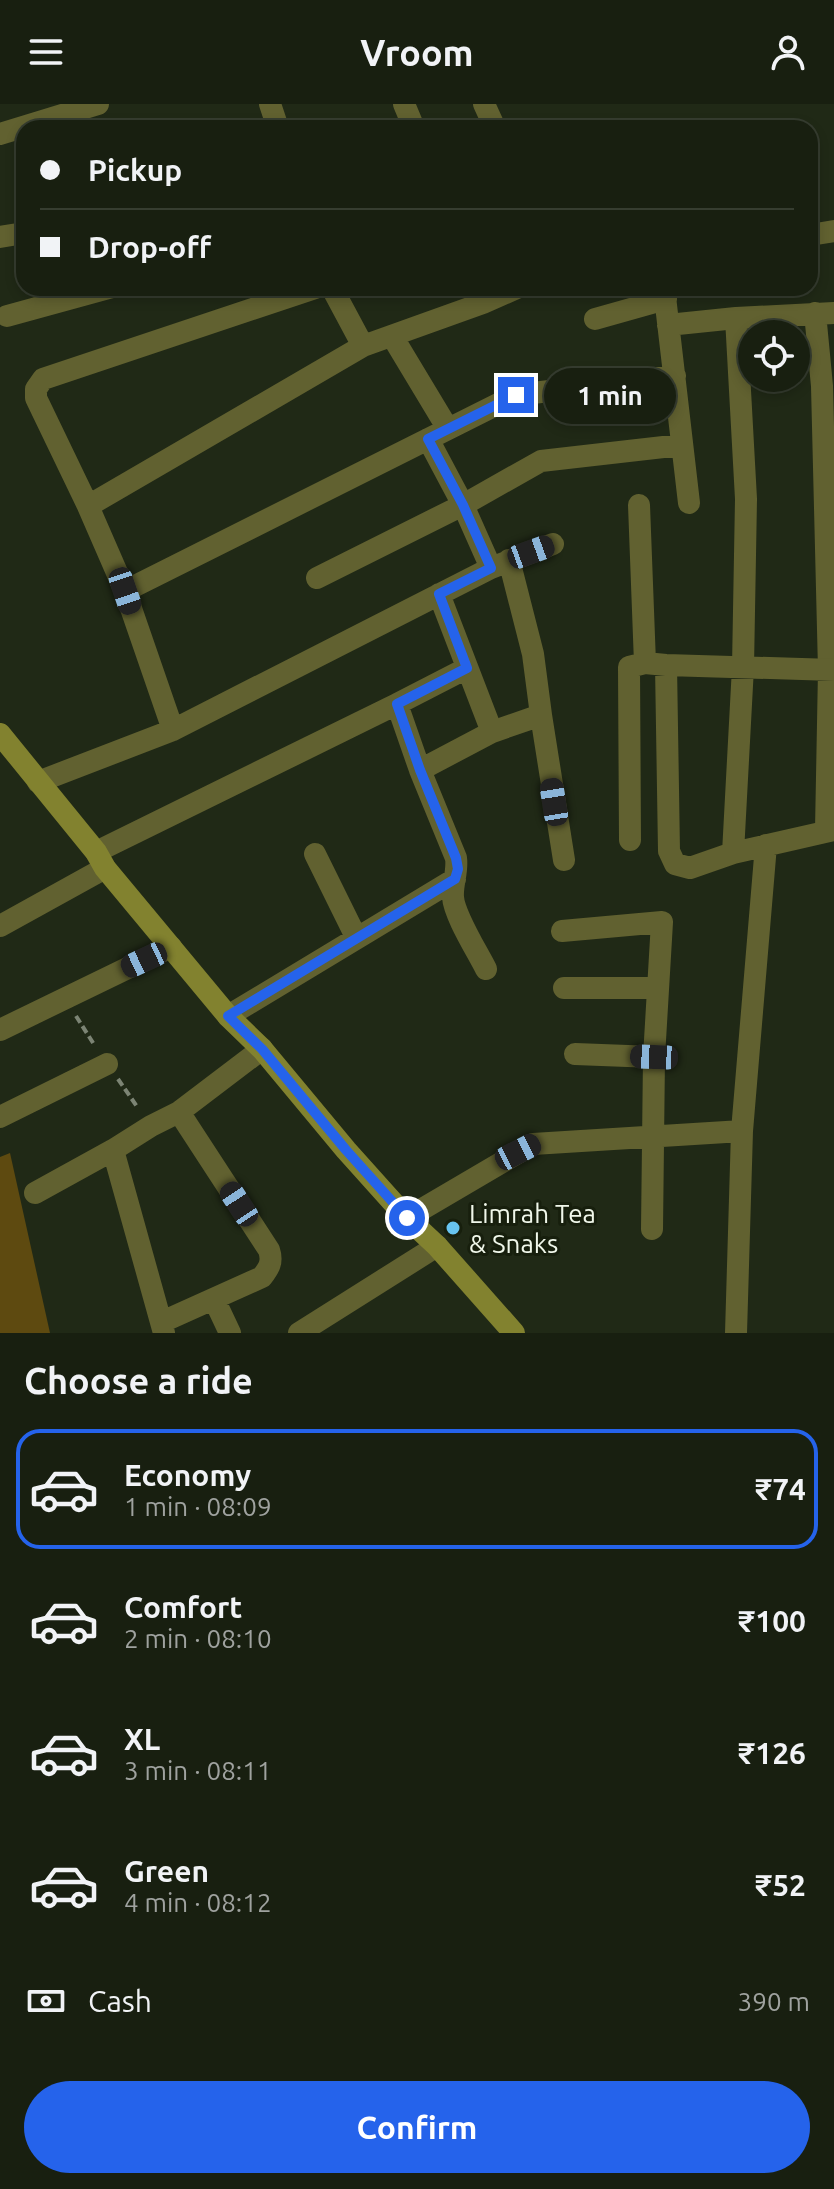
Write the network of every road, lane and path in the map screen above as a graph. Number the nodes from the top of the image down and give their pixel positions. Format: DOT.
graph roads {
  1 [pos="98,104"];
  2 [pos="25,115"];
  3 [pos="16,122"];
  4 [pos="0,134"];
  5 [pos="80,296"];
  6 [pos="291,296"];
  7 [pos="336,296"];
  8 [pos="480,296"];
  9 [pos="659,296"];
  10 [pos="665,296"];
  11 [pos="825,313"];
  12 [pos="7,316"];
  13 [pos="736,318"];
  14 [pos="595,319"];
  15 [pos="668,325"];
  16 [pos="392,336"];
  17 [pos="363,346"];
  18 [pos="675,376"];
  19 [pos="828,385"];
  20 [pos="438,434"];
  21 [pos="681,445"];
  22 [pos="689,503"];
  23 [pos="463,505"];
  24 [pos="639,505"];
  25 [pos="88,506"];
  26 [pos="553,544"];
  27 [pos="500,564"];
  28 [pos="317,578"];
  29 [pos="125,591"];
  30 [pos="439,594"];
  31 [pos="656,664"];
  32 [pos="743,667"];
  33 [pos="467,668"];
  34 [pos="831,670"];
  35 [pos="397,704"];
  36 [pos="541,715"];
  37 [pos="173,730"];
  38 [pos="492,732"];
  39 [pos="0,734"];
  40 [pos="420,770"];
  41 [pos="38,782"];
  42 [pos="830,830"];
  43 [pos="630,840"];
  44 [pos="766,845"];
  45 [pos="733,853"];
  46 [pos="315,854"];
  47 [pos="100,860"];
  48 [pos="564,860"];
  49 [pos="455,879"];
  50 [pos="0,926"];
  51 [pos="562,931"];
  52 [pos="356,937"];
  53 [pos="171,947"];
  54 [pos="486,969"];
  55 [pos="564,988"];
  56 [pos="657,988"];
  57 [pos="228,1016"];
  58 [pos="0,1030"];
  59 [pos="262,1049"];
  60 [pos="575,1054"];
  61 [pos="654,1057"];
  62 [pos="107,1064"];
  63 [pos="179,1112"];
  64 [pos="0,1117"];
  65 [pos="742,1131"];
  66 [pos="654,1135"];
  67 [pos="113,1150"];
  68 [pos="35,1193"];
  69 [pos="407,1218"];
  70 [pos="652,1229"];
  71 [pos="437,1246"];
  72 [pos="214,1299"];
  73 [pos="163,1328"];
  74 [pos="230,1333"];
  75 [pos="299,1333"];
  76 [pos="514,1333"];
  77 [pos="736,1333"];
  1 -- 2 [label="street"];
  3 -- 4 [label="street"];
  5 -- 12 [label="street"];
  6 -- 25 [label="street"];
  7 -- 17 [label="street"];
  8 -- 16 [label="street"];
  9 -- 14 [label="street"];
  10 -- 15 [label="street"];
  11 -- 13 [label="street"];
  11 -- 19 [label="street"];
  13 -- 15 [label="street"];
  13 -- 32 [label="street"];
  15 -- 18 [label="street"];
  16 -- 17 [label="street"];
  16 -- 20 [label="street"];
  17 -- 25 [label="street"];
  18 -- 20 [label="street"];
  18 -- 21 [label="street"];
  19 -- 34 [label="street"];
  20 -- 23 [label="street"];
  20 -- 29 [label="street"];
  21 -- 22 [label="street"];
  21 -- 23 [label="street"];
  23 -- 27 [label="street"];
  23 -- 28 [label="street"];
  24 -- 31 [label="street"];
  25 -- 29 [label="street"];
  26 -- 27 [label="street"];
  27 -- 30 [label="street"];
  27 -- 36 [label="street"];
  29 -- 37 [label="street"];
  30 -- 33 [label="street"];
  30 -- 37 [label="street"];
  31 -- 32 [label="street"];
  31 -- 43 [label="street"];
  31 -- 45 [label="street"];
  32 -- 34 [label="street"];
  32 -- 45 [label="street"];
  33 -- 35 [label="street"];
  33 -- 38 [label="street"];
  34 -- 42 [label="street"];
  35 -- 40 [label="street"];
  35 -- 47 [label="street"];
  36 -- 38 [label="street"];
  36 -- 48 [label="street"];
  37 -- 41 [label="street"];
  38 -- 40 [label="street"];
  39 -- 41 [label="main road"];
  40 -- 49 [label="street"];
  41 -- 47 [label="main road"];
  42 -- 44 [label="street"];
  44 -- 45 [label="street"];
  44 -- 65 [label="street"];
  46 -- 52 [label="street"];
  47 -- 50 [label="street"];
  47 -- 53 [label="main road"];
  49 -- 52 [label="street"];
  49 -- 54 [label="street"];
  51 -- 56 [label="street"];
  52 -- 57 [label="street"];
  53 -- 57 [label="main road"];
  53 -- 58 [label="street"];
  55 -- 56 [label="street"];
  56 -- 61 [label="street"];
  57 -- 59 [label="main road"];
  59 -- 63 [label="street"];
  59 -- 69 [label="main road"];
  60 -- 61 [label="street"];
  61 -- 66 [label="street"];
  62 -- 64 [label="street"];
  63 -- 67 [label="street"];
  63 -- 72 [label="street"];
  65 -- 66 [label="street"];
  65 -- 77 [label="street"];
  66 -- 69 [label="street"];
  66 -- 70 [label="street"];
  67 -- 68 [label="street"];
  67 -- 73 [label="street"];
  69 -- 71 [label="main road"];
  71 -- 75 [label="street"];
  71 -- 76 [label="main road"];
  72 -- 73 [label="street"];
  72 -- 74 [label="street"];
}
